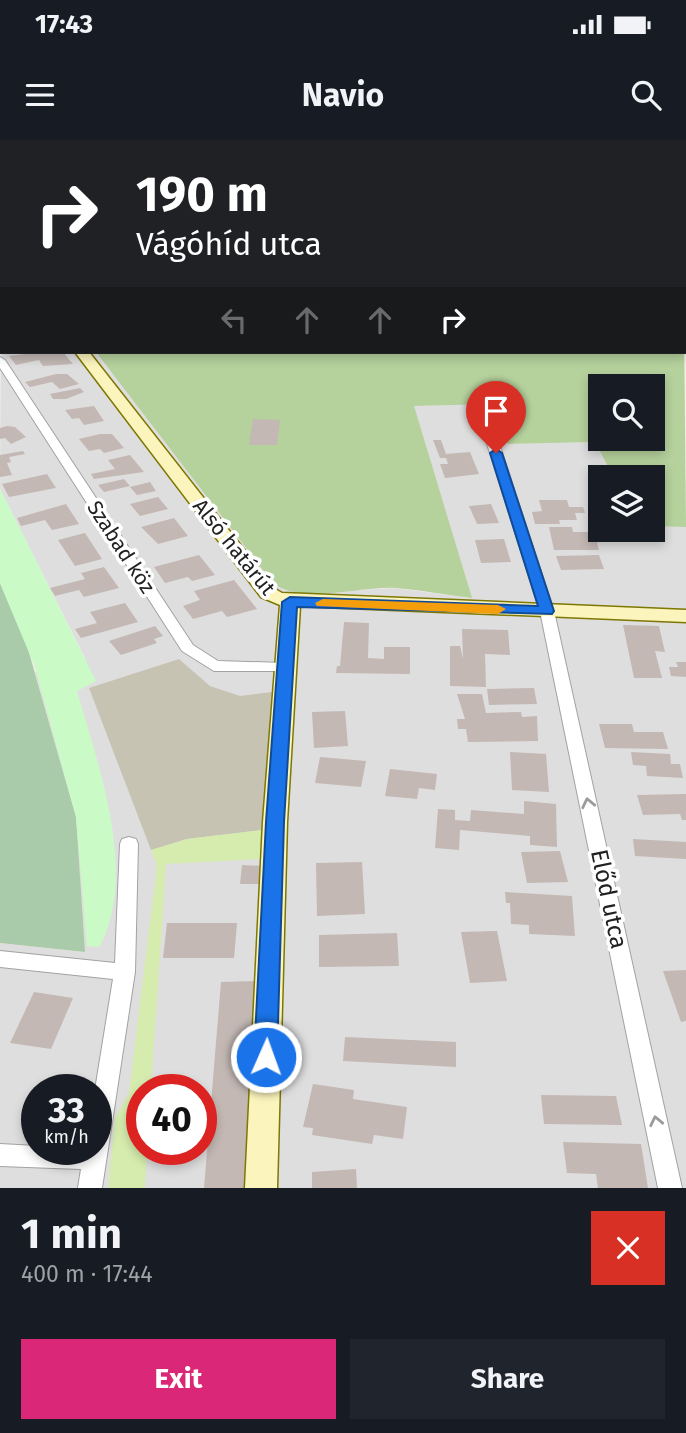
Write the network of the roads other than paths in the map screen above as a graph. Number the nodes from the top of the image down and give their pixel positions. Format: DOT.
graph roads {
  1 [pos="84,354"];
  2 [pos="0,359"];
  3 [pos="488,428"];
  4 [pos="290,602"];
  5 [pos="547,611"];
  6 [pos="686,616"];
  7 [pos="284,668"];
  8 [pos="129,844"];
  9 [pos="0,959"];
  10 [pos="125,972"];
  11 [pos="109,1074"];
  12 [pos="0,1155"];
  13 [pos="21,1156"];
  14 [pos="94,1165"];
  15 [pos="90,1188"];
  16 [pos="261,1188"];
  17 [pos="670,1188"];
  1 -- 4 [label="street, Alsó határút"];
  2 -- 7 [label="street, Szabad köz"];
  3 -- 5 [label="street, Előd utca"];
  4 -- 5 [label="street"];
  4 -- 7 [label="street, Alsó határút"];
  5 -- 6 [label="street"];
  17 -- 5 [label="street, Előd utca, one-way"];
  7 -- 16 [label="street, Alsó határút"];
  8 -- 10 [label="street"];
  9 -- 10 [label="street"];
  10 -- 11 [label="street"];
  12 -- 13 [label="street"];
  14 -- 15 [label="street"];
}
